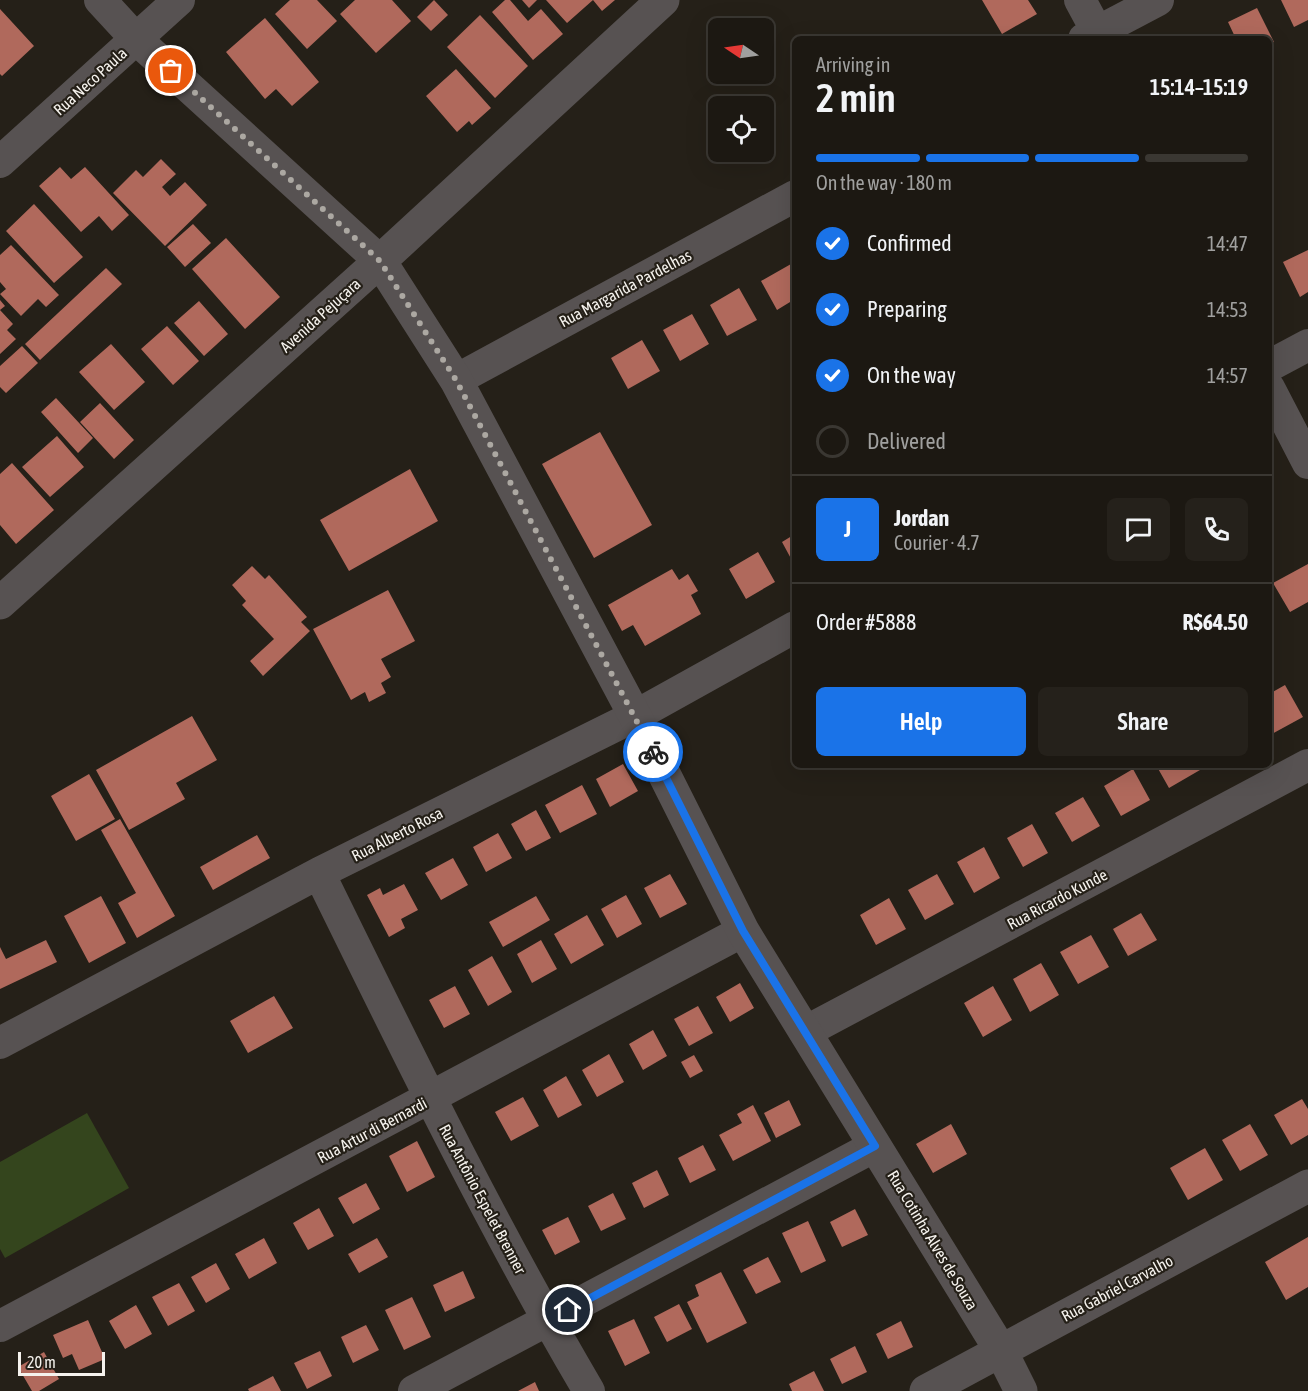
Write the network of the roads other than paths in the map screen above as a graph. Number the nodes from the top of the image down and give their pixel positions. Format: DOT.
graph roads {
  1 [pos="100,0"];
  2 [pos="179,0"];
  3 [pos="663,0"];
  4 [pos="1080,0"];
  5 [pos="1158,0"];
  6 [pos="1094,36"];
  7 [pos="1096,36"];
  8 [pos="136,39"];
  9 [pos="0,162"];
  10 [pos="792,198"];
  11 [pos="380,261"];
  12 [pos="1308,345"];
  13 [pos="1272,364"];
  14 [pos="456,380"];
  15 [pos="1272,394"];
  16 [pos="1308,463"];
  17 [pos="0,603"];
  18 [pos="792,629"];
  19 [pos="635,716"];
  20 [pos="1308,765"];
  21 [pos="319,873"];
  22 [pos="743,931"];
  23 [pos="805,1032"];
  24 [pos="0,1043"];
  25 [pos="430,1100"];
  26 [pos="875,1146"];
  27 [pos="1308,1186"];
  28 [pos="548,1321"];
  29 [pos="0,1326"];
  30 [pos="1000,1351"];
  31 [pos="414,1391"];
  32 [pos="589,1391"];
  33 [pos="926,1391"];
  34 [pos="1021,1391"];
  1 -- 8 [label="street, Rua Cotinha Alves de Souza"];
  2 -- 8 [label="street, Rua Neco Paula"];
  3 -- 11 [label="street, Avenida Pejuçara"];
  4 -- 6 [label="street"];
  5 -- 7 [label="street"];
  8 -- 9 [label="street, Rua Neco Paula"];
  8 -- 11 [label="street, Rua Cotinha Alves de Souza"];
  10 -- 14 [label="street, Rua Margarida Pardelhas"];
  11 -- 14 [label="street, Rua Cotinha Alves de Souza"];
  11 -- 17 [label="street, Avenida Pejuçara"];
  12 -- 13 [label="street"];
  14 -- 19 [label="street, Rua Cotinha Alves de Souza"];
  15 -- 16 [label="street"];
  18 -- 19 [label="street, Rua Alberto Rosa"];
  19 -- 21 [label="street, Rua Alberto Rosa"];
  19 -- 22 [label="street, Rua Cotinha Alves de Souza"];
  20 -- 23 [label="street, Rua Ricardo Kunde"];
  21 -- 24 [label="street, Rua Alberto Rosa"];
  21 -- 25 [label="street, Rua Antônio Espelet Brenner"];
  22 -- 23 [label="street, Rua Cotinha Alves de Souza"];
  22 -- 25 [label="street, Rua Artur di Bernardi"];
  23 -- 26 [label="street, Rua Cotinha Alves de Souza"];
  25 -- 28 [label="street, Rua Antônio Espelet Brenner"];
  25 -- 29 [label="street, Rua Artur di Bernardi"];
  26 -- 28 [label="street"];
  26 -- 30 [label="street, Rua Cotinha Alves de Souza"];
  27 -- 30 [label="street, Rua Gabriel Carvalho"];
  28 -- 31 [label="street"];
  28 -- 32 [label="street, Rua Antônio Espelet Brenner"];
  30 -- 33 [label="street, Rua Gabriel Carvalho"];
  30 -- 34 [label="street, Rua Cotinha Alves de Souza"];
}
